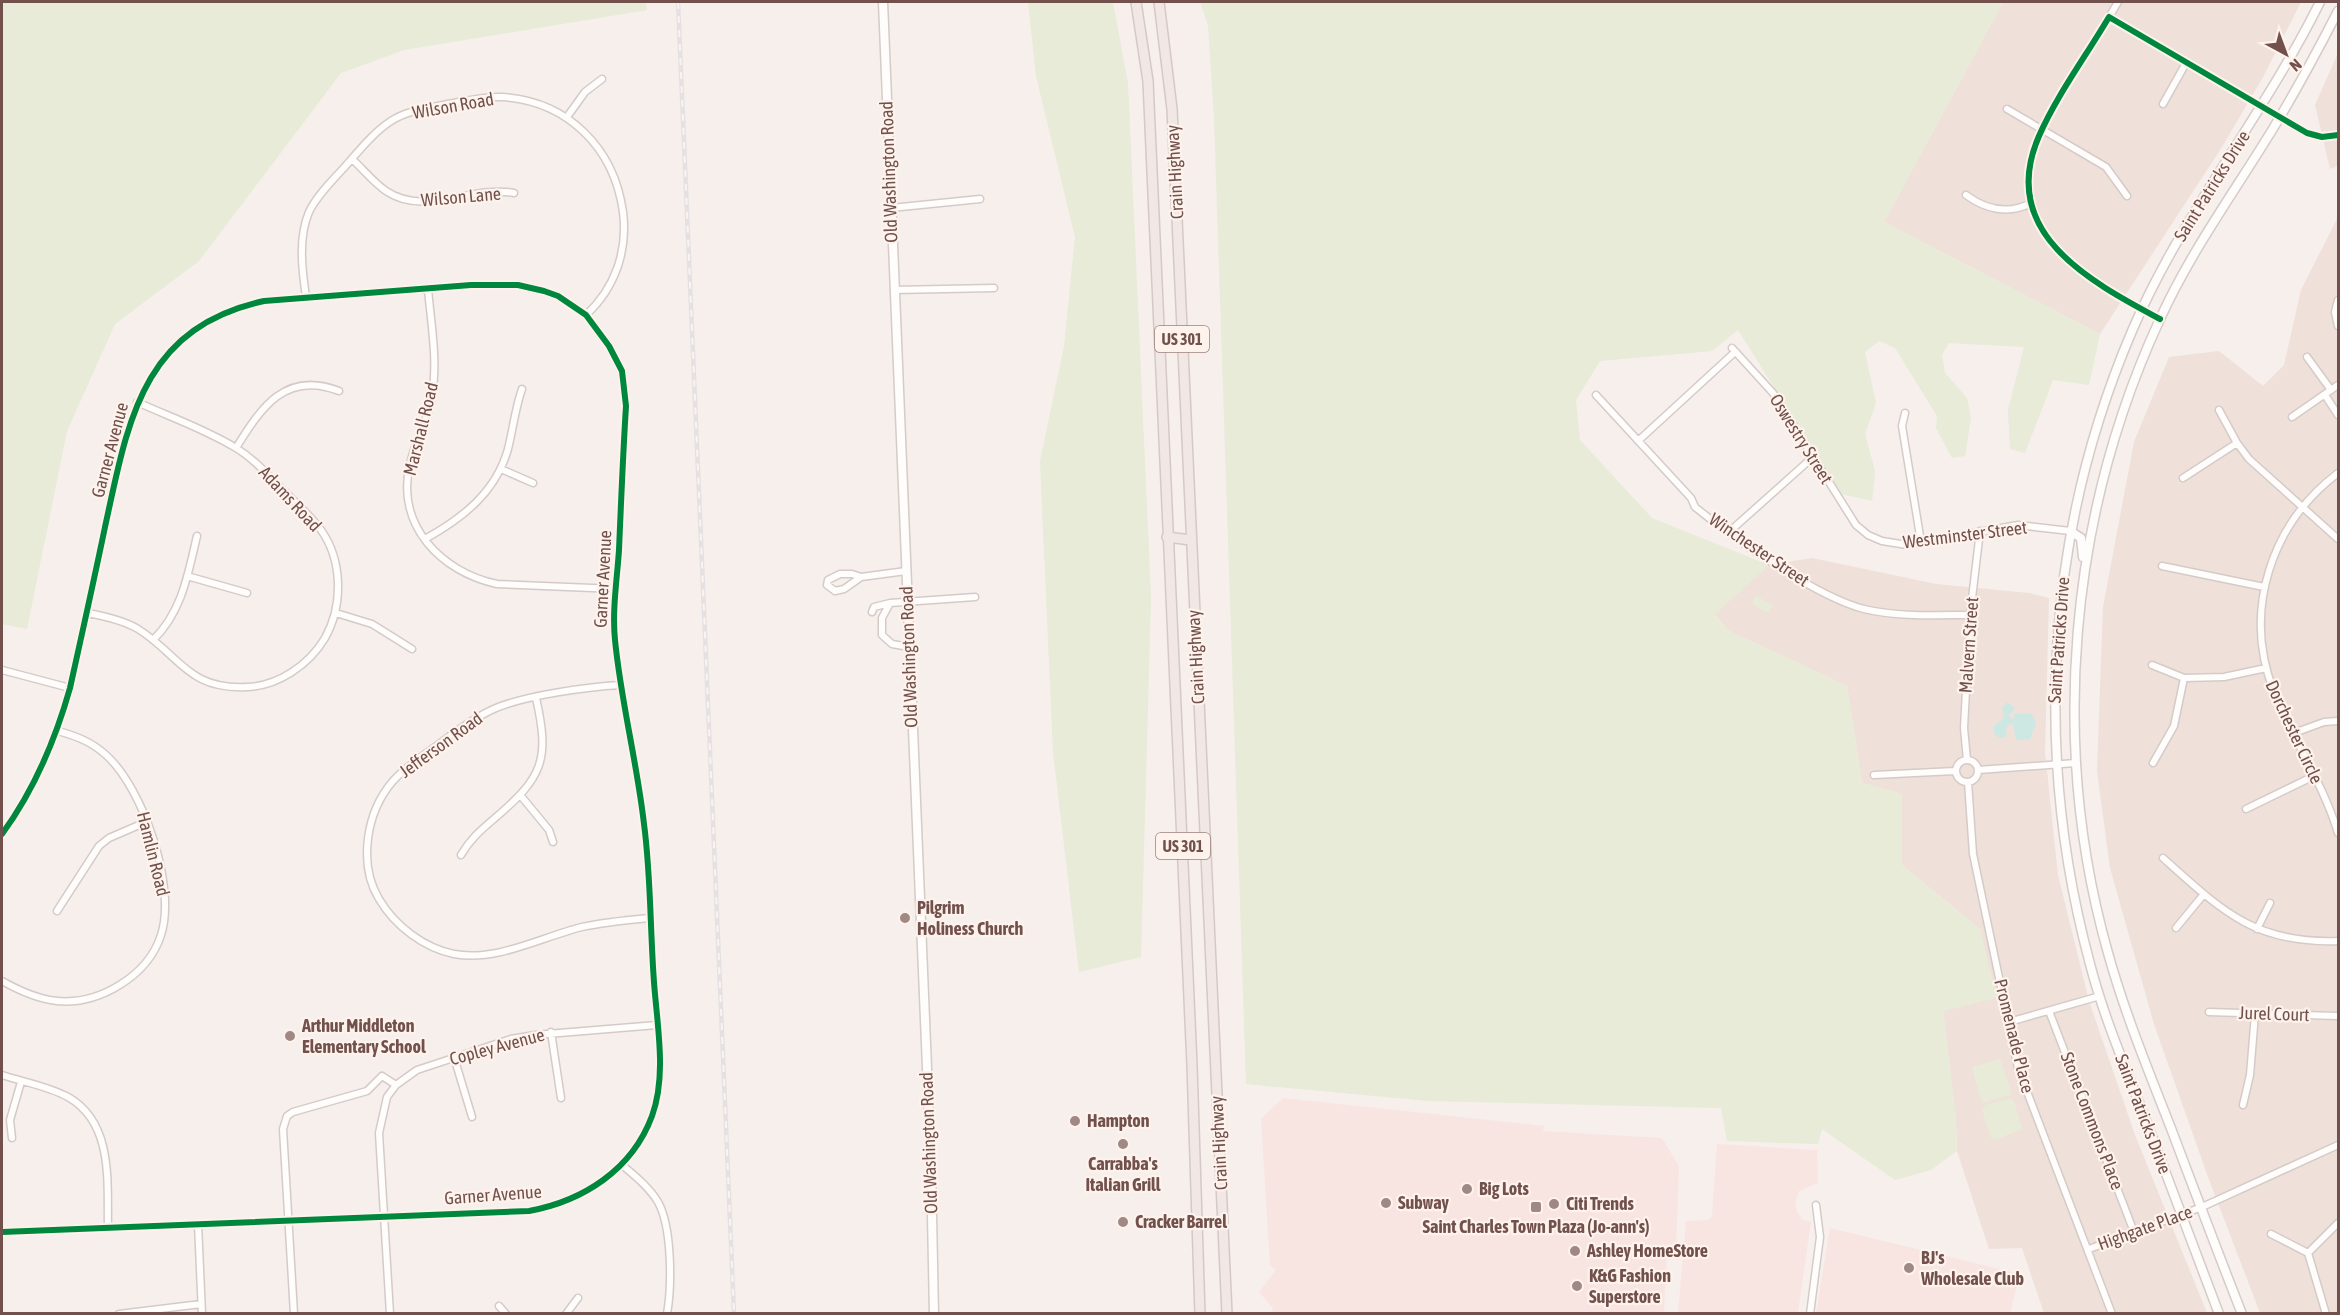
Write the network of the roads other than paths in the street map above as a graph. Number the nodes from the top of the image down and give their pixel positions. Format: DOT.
graph roads {
  1 [pos="883,2"];
  2 [pos="1136,2"];
  3 [pos="1159,2"];
  4 [pos="2118,2"];
  5 [pos="2320,2"];
  6 [pos="2338,11"];
  7 [pos="2109,17"];
  8 [pos="2186,63"];
  9 [pos="602,79"];
  10 [pos="2163,104"];
  11 [pos="2262,107"];
  12 [pos="2007,110"];
  13 [pos="567,117"];
  14 [pos="2280,117"];
  15 [pos="2043,130"];
  16 [pos="2338,135"];
  17 [pos="352,159"];
  18 [pos="514,193"];
  19 [pos="1966,195"];
  20 [pos="2127,196"];
  21 [pos="980,200"];
  22 [pos="2031,202"];
  23 [pos="891,208"];
  24 [pos="994,288"];
  25 [pos="428,289"];
  26 [pos="894,291"];
  27 [pos="306,297"];
  28 [pos="2338,300"];
  29 [pos="2142,309"];
  30 [pos="586,315"];
  31 [pos="2160,319"];
  32 [pos="2338,326"];
  33 [pos="2307,357"];
  34 [pos="2338,385"];
  35 [pos="522,389"];
  36 [pos="339,391"];
  37 [pos="2328,393"];
  38 [pos="1596,395"];
  39 [pos="137,402"];
  40 [pos="2219,410"];
  41 [pos="1905,413"];
  42 [pos="2338,415"];
  43 [pos="2292,417"];
  44 [pos="1638,441"];
  45 [pos="2236,443"];
  46 [pos="236,448"];
  47 [pos="1813,458"];
  48 [pos="501,469"];
  49 [pos="2338,473"];
  50 [pos="2183,478"];
  51 [pos="533,483"];
  52 [pos="2301,508"];
  53 [pos="1861,531"];
  54 [pos="1980,531"];
  55 [pos="2070,531"];
  56 [pos="1730,532"];
  57 [pos="197,536"];
  58 [pos="1167,537"];
  59 [pos="2338,539"];
  60 [pos="425,540"];
  61 [pos="1191,540"];
  62 [pos="1921,542"];
  63 [pos="2162,566"];
  64 [pos="906,571"];
  65 [pos="187,576"];
  66 [pos="861,577"];
  67 [pos="2082,585"];
  68 [pos="2264,587"];
  69 [pos="616,589"];
  70 [pos="247,593"];
  71 [pos="975,597"];
  72 [pos="907,602"];
  73 [pos="890,603"];
  74 [pos="872,612"];
  75 [pos="87,613"];
  76 [pos="336,613"];
  77 [pos="1970,615"];
  78 [pos="153,640"];
  79 [pos="909,646"];
  80 [pos="412,649"];
  81 [pos="2152,665"];
  82 [pos="2266,668"];
  83 [pos="2,670"];
  84 [pos="2184,678"];
  85 [pos="621,686"];
  86 [pos="70,688"];
  87 [pos="536,698"];
  88 [pos="2338,721"];
  89 [pos="58,731"];
  90 [pos="2294,733"];
  91 [pos="1967,759"];
  92 [pos="2076,763"];
  93 [pos="2153,763"];
  94 [pos="2056,765"];
  95 [pos="1978,770"];
  96 [pos="1955,771"];
  97 [pos="1874,775"];
  98 [pos="2314,776"];
  99 [pos="1968,782"];
  100 [pos="521,796"];
  101 [pos="2246,809"];
  102 [pos="2337,821"];
  103 [pos="146,822"];
  104 [pos="2338,833"];
  105 [pos="2,834"];
  106 [pos="1182,841"];
  107 [pos="553,842"];
  108 [pos="1205,842"];
  109 [pos="461,855"];
  110 [pos="2163,858"];
  111 [pos="2204,894"];
  112 [pos="2270,903"];
  113 [pos="57,911"];
  114 [pos="649,918"];
  115 [pos="2176,928"];
  116 [pos="2257,929"];
  117 [pos="2338,941"];
  118 [pos="2,981"];
  119 [pos="2100,996"];
  120 [pos="2049,1011"];
  121 [pos="2209,1012"];
  122 [pos="2255,1014"];
  123 [pos="2338,1016"];
  124 [pos="2009,1022"];
  125 [pos="657,1025"];
  126 [pos="551,1032"];
  127 [pos="454,1057"];
  128 [pos="2,1075"];
  129 [pos="21,1082"];
  130 [pos="396,1085"];
  131 [pos="561,1098"];
  132 [pos="2243,1105"];
  133 [pos="472,1117"];
  134 [pos="12,1138"];
  135 [pos="2338,1145"];
  136 [pos="622,1164"];
  137 [pos="1816,1205"];
  138 [pos="2202,1207"];
  139 [pos="2182,1214"];
  140 [pos="382,1216"];
  141 [pos="287,1221"];
  142 [pos="2338,1223"];
  143 [pos="198,1224"];
  144 [pos="108,1228"];
  145 [pos="2,1232"];
  146 [pos="2134,1232"];
  147 [pos="2271,1234"];
  148 [pos="2089,1250"];
  149 [pos="2308,1252"];
  150 [pos="578,1298"];
  151 [pos="201,1304"];
  152 [pos="499,1306"];
  153 [pos="119,1314"];
  154 [pos="202,1314"];
  155 [pos="294,1314"];
  156 [pos="390,1314"];
  157 [pos="506,1314"];
  158 [pos="566,1314"];
  159 [pos="667,1314"];
  160 [pos="934,1314"];
  161 [pos="1200,1314"];
  162 [pos="1227,1314"];
  163 [pos="1810,1314"];
  164 [pos="2112,1314"];
  165 [pos="2219,1314"];
  166 [pos="2242,1314"];
  167 [pos="2326,1314"];
  1 -- 23 [label="main road, Old Washington Road"];
  2 -- 58 [label="highway, Crain Highway / US 301"];
  3 -- 61 [label="highway, Crain Highway / US 301"];
  4 -- 7 [label="street"];
  5 -- 11 [label="main road, Saint Patricks Drive"];
  6 -- 14 [label="main road, Saint Patricks Drive"];
  7 -- 8 [label="street"];
  7 -- 15 [label="street"];
  8 -- 10 [label="street"];
  8 -- 11 [label="street"];
  9 -- 13 [label="street"];
  11 -- 14 [label="street"];
  11 -- 29 [label="main road, Saint Patricks Drive"];
  12 -- 15 [label="street"];
  13 -- 17 [label="street, Wilson Road"];
  13 -- 30 [label="street, Wilson Road"];
  14 -- 16 [label="street"];
  14 -- 31 [label="main road, Saint Patricks Drive"];
  15 -- 20 [label="street"];
  15 -- 22 [label="street"];
  17 -- 18 [label="street, Wilson Lane"];
  17 -- 27 [label="street, Wilson Road"];
  19 -- 22 [label="street"];
  21 -- 23 [label="street"];
  22 -- 29 [label="street"];
  23 -- 26 [label="main road, Old Washington Road"];
  24 -- 26 [label="street"];
  25 -- 27 [label="street, Garner Avenue"];
  25 -- 30 [label="street, Garner Avenue"];
  25 -- 60 [label="street, Marshall Road"];
  26 -- 64 [label="main road, Old Washington Road"];
  27 -- 39 [label="street, Garner Avenue"];
  28 -- 32 [label="street"];
  29 -- 31 [label="street"];
  29 -- 55 [label="main road, Saint Patricks Drive"];
  30 -- 69 [label="street, Garner Avenue"];
  31 -- 67 [label="main road, Saint Patricks Drive"];
  33 -- 37 [label="street"];
  34 -- 37 [label="street"];
  35 -- 48 [label="street"];
  36 -- 46 [label="street"];
  37 -- 42 [label="street"];
  37 -- 43 [label="street"];
  38 -- 44 [label="street, Winchester Street"];
  39 -- 46 [label="street, Adams Road"];
  39 -- 75 [label="street, Garner Avenue"];
  40 -- 45 [label="street"];
  41 -- 62 [label="street"];
  44 -- 47 [label="street, Oswestry Street"];
  44 -- 56 [label="street, Winchester Street"];
  45 -- 50 [label="street"];
  45 -- 52 [label="street"];
  46 -- 76 [label="street, Adams Road"];
  47 -- 53 [label="street, Oswestry Street"];
  47 -- 56 [label="street"];
  48 -- 51 [label="street"];
  48 -- 60 [label="street"];
  49 -- 52 [label="street, Dorchester Circle"];
  52 -- 59 [label="street"];
  52 -- 68 [label="street, Dorchester Circle"];
  53 -- 62 [label="street, Westminster Street"];
  54 -- 55 [label="street, Westminster Street"];
  54 -- 62 [label="street, Westminster Street"];
  54 -- 77 [label="street, Malvern Street"];
  55 -- 67 [label="main road"];
  55 -- 94 [label="main road, Saint Patricks Drive"];
  56 -- 77 [label="street, Winchester Street"];
  57 -- 65 [label="street"];
  58 -- 61 [label="highway"];
  58 -- 106 [label="highway, Crain Highway / US 301"];
  60 -- 69 [label="street, Marshall Road"];
  61 -- 108 [label="highway, Crain Highway / US 301"];
  63 -- 68 [label="street"];
  64 -- 66 [label="street"];
  64 -- 72 [label="main road, Old Washington Road"];
  65 -- 70 [label="street"];
  65 -- 78 [label="street"];
  66 -- 66 [label="street"];
  67 -- 92 [label="main road, Saint Patricks Drive"];
  68 -- 82 [label="street, Dorchester Circle"];
  69 -- 85 [label="street, Garner Avenue"];
  71 -- 72 [label="street"];
  72 -- 73 [label="street"];
  72 -- 79 [label="main road, Old Washington Road"];
  73 -- 74 [label="street"];
  73 -- 79 [label="street"];
  75 -- 78 [label="street, Adams Road"];
  75 -- 86 [label="street, Garner Avenue"];
  76 -- 78 [label="street, Adams Road"];
  76 -- 80 [label="street"];
  77 -- 91 [label="street, Malvern Street"];
  79 -- 160 [label="main road, Old Washington Road"];
  81 -- 84 [label="street"];
  82 -- 84 [label="street"];
  82 -- 90 [label="street, Dorchester Circle"];
  83 -- 86 [label="street"];
  84 -- 93 [label="street"];
  85 -- 87 [label="street, Jefferson Road"];
  85 -- 114 [label="street, Garner Avenue"];
  86 -- 89 [label="street, Garner Avenue"];
  87 -- 100 [label="street"];
  87 -- 114 [label="street, Jefferson Road"];
  88 -- 90 [label="street"];
  89 -- 103 [label="street, Hamlin Road"];
  89 -- 105 [label="street, Garner Avenue"];
  90 -- 98 [label="street, Dorchester Circle"];
  91 -- 95 [label="street"];
  91 -- 96 [label="street"];
  92 -- 94 [label="street"];
  92 -- 138 [label="main road, Saint Patricks Drive"];
  94 -- 95 [label="street"];
  94 -- 119 [label="main road, Saint Patricks Drive"];
  95 -- 99 [label="street"];
  96 -- 97 [label="street"];
  96 -- 99 [label="street"];
  98 -- 101 [label="street"];
  98 -- 102 [label="street, Dorchester Circle"];
  99 -- 124 [label="street, Promenade Place"];
  100 -- 107 [label="street"];
  100 -- 109 [label="street"];
  102 -- 104 [label="street, Dorchester Circle"];
  103 -- 113 [label="street"];
  103 -- 118 [label="street, Hamlin Road"];
  106 -- 108 [label="highway"];
  106 -- 161 [label="highway, Crain Highway / US 301"];
  108 -- 162 [label="highway, Crain Highway / US 301"];
  110 -- 111 [label="street"];
  111 -- 115 [label="street"];
  111 -- 116 [label="street"];
  112 -- 116 [label="street"];
  114 -- 125 [label="street, Garner Avenue"];
  116 -- 117 [label="street"];
  119 -- 120 [label="street"];
  119 -- 139 [label="main road, Saint Patricks Drive"];
  120 -- 124 [label="street"];
  120 -- 146 [label="street, Stone Commons Place"];
  121 -- 122 [label="street, Jurel Court"];
  122 -- 123 [label="street, Jurel Court"];
  122 -- 132 [label="street"];
  124 -- 148 [label="street, Promenade Place"];
  125 -- 126 [label="street, Copley Avenue"];
  125 -- 136 [label="street, Garner Avenue"];
  126 -- 127 [label="street, Copley Avenue"];
  126 -- 131 [label="street"];
  127 -- 130 [label="street, Copley Avenue"];
  127 -- 133 [label="street"];
  128 -- 129 [label="street"];
  129 -- 134 [label="street"];
  129 -- 144 [label="street"];
  130 -- 140 [label="street, Copley Avenue"];
  130 -- 141 [label="street"];
  135 -- 138 [label="street, Highgate Place"];
  136 -- 140 [label="street, Garner Avenue"];
  136 -- 159 [label="street"];
  137 -- 163 [label="street"];
  138 -- 139 [label="street, Highgate Place"];
  138 -- 166 [label="main road, Saint Patricks Drive"];
  139 -- 146 [label="street, Highgate Place"];
  139 -- 165 [label="main road, Saint Patricks Drive"];
  140 -- 141 [label="street, Garner Avenue"];
  140 -- 156 [label="street, Copley Avenue"];
  141 -- 143 [label="street, Garner Avenue"];
  141 -- 155 [label="street"];
  142 -- 149 [label="street"];
  143 -- 144 [label="street, Garner Avenue"];
  143 -- 151 [label="street"];
  144 -- 145 [label="street, Garner Avenue"];
  146 -- 148 [label="street, Highgate Place"];
  147 -- 149 [label="street"];
  148 -- 164 [label="street, Promenade Place"];
  149 -- 167 [label="street"];
  150 -- 158 [label="street"];
  151 -- 153 [label="street"];
  151 -- 154 [label="street"];
  152 -- 157 [label="street"];
}
